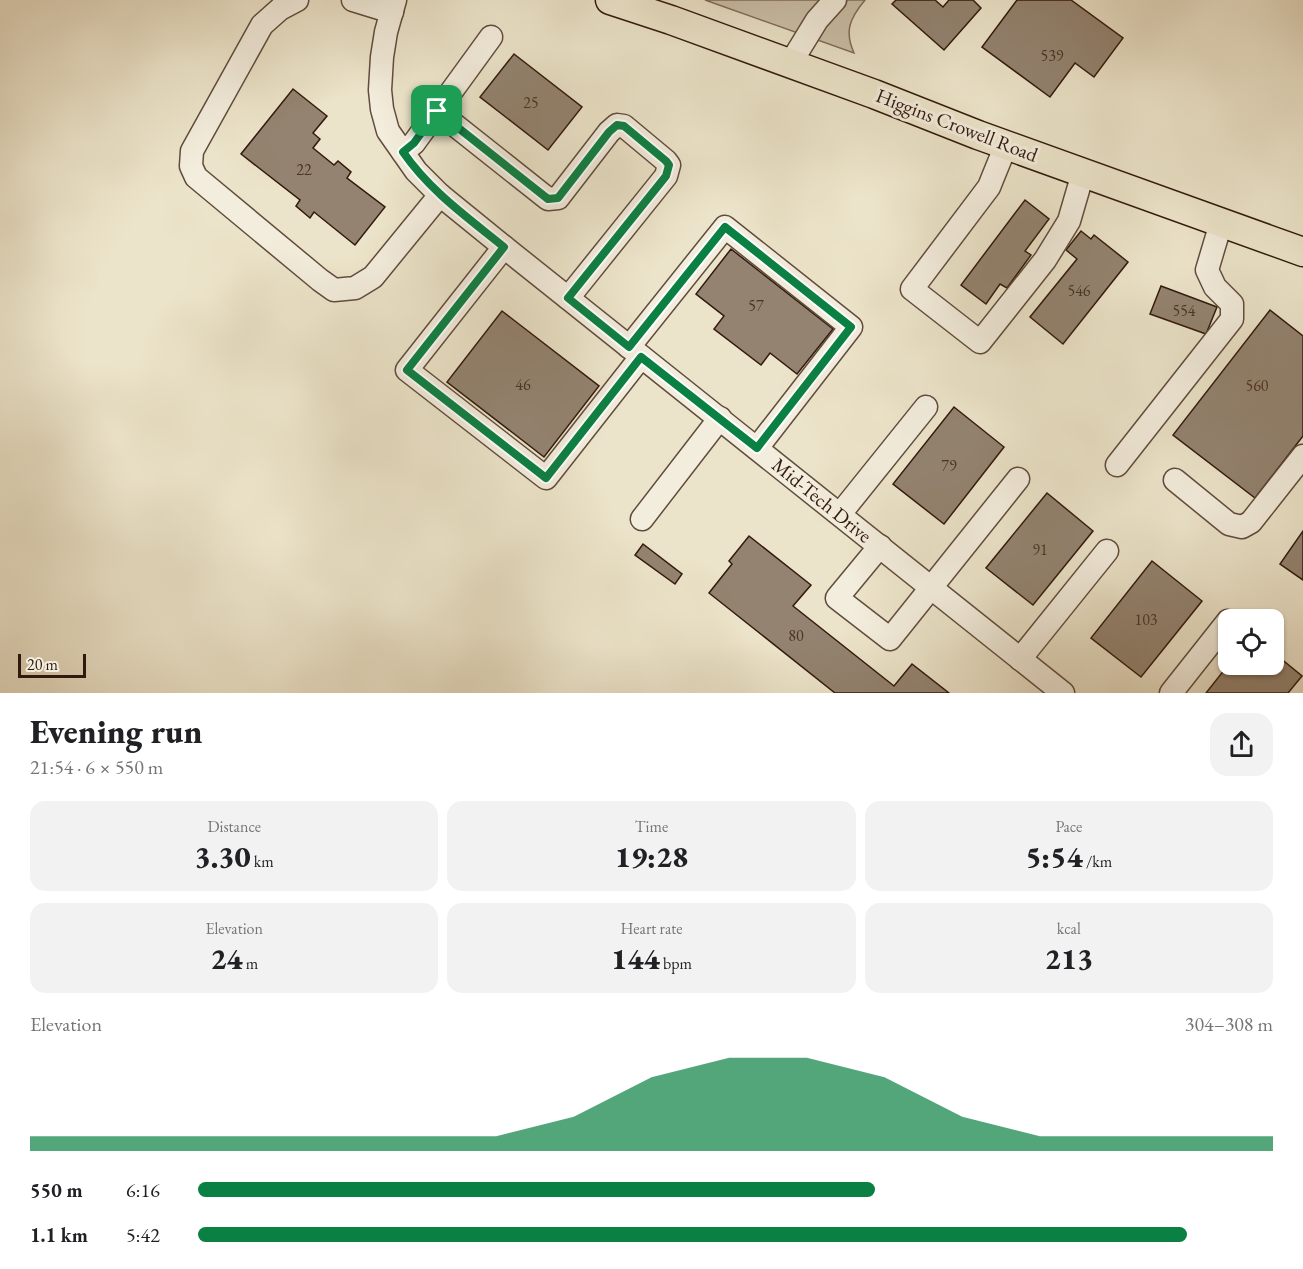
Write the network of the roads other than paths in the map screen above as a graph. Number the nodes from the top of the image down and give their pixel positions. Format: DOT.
graph roads {
  1 [pos="297,0"];
  2 [pos="353,0"];
  3 [pos="610,0"];
  4 [pos="835,0"];
  5 [pos="393,6"];
  6 [pos="491,37"];
  7 [pos="790,64"];
  8 [pos="437,111"];
  9 [pos="1006,145"];
  10 [pos="403,152"];
  11 [pos="1083,173"];
  12 [pos="440,195"];
  13 [pos="1221,223"];
  14 [pos="504,247"];
  15 [pos="1303,252"];
  16 [pos="568,298"];
  17 [pos="635,352"];
  18 [pos="926,407"];
  19 [pos="720,418"];
  20 [pos="757,448"];
  21 [pos="1303,456"];
  22 [pos="1117,465"];
  23 [pos="1018,479"];
  24 [pos="1175,480"];
  25 [pos="840,514"];
  26 [pos="642,519"];
  27 [pos="880,546"];
  28 [pos="1107,551"];
  29 [pos="931,587"];
  30 [pos="1218,634"];
  31 [pos="1020,659"];
  32 [pos="1063,693"];
  33 [pos="1171,693"];
  1 -- 12 [label="street"];
  2 -- 5 [label="street"];
  3 -- 7 [label="main road, Higgins Crowell Road"];
  4 -- 7 [label="street"];
  5 -- 10 [label="street, Mid-Tech Drive"];
  6 -- 8 [label="street"];
  7 -- 9 [label="main road, Higgins Crowell Road"];
  8 -- 10 [label="street"];
  8 -- 16 [label="street"];
  9 -- 11 [label="main road, Higgins Crowell Road"];
  9 -- 11 [label="street"];
  10 -- 12 [label="street, Mid-Tech Drive"];
  11 -- 13 [label="main road, Higgins Crowell Road"];
  12 -- 14 [label="street, Mid-Tech Drive"];
  13 -- 15 [label="main road, Higgins Crowell Road"];
  13 -- 22 [label="street"];
  14 -- 16 [label="street, Mid-Tech Drive"];
  14 -- 17 [label="street"];
  16 -- 17 [label="street, Mid-Tech Drive"];
  17 -- 19 [label="street, Mid-Tech Drive"];
  17 -- 20 [label="street"];
  18 -- 25 [label="street"];
  19 -- 20 [label="street, Mid-Tech Drive"];
  19 -- 26 [label="street"];
  20 -- 25 [label="street, Mid-Tech Drive"];
  21 -- 24 [label="street"];
  23 -- 29 [label="street"];
  25 -- 27 [label="street, Mid-Tech Drive"];
  27 -- 29 [label="street, Mid-Tech Drive"];
  27 -- 29 [label="street"];
  28 -- 31 [label="street"];
  29 -- 31 [label="street, Mid-Tech Drive"];
  30 -- 33 [label="street"];
  31 -- 32 [label="street, Mid-Tech Drive"];
}
